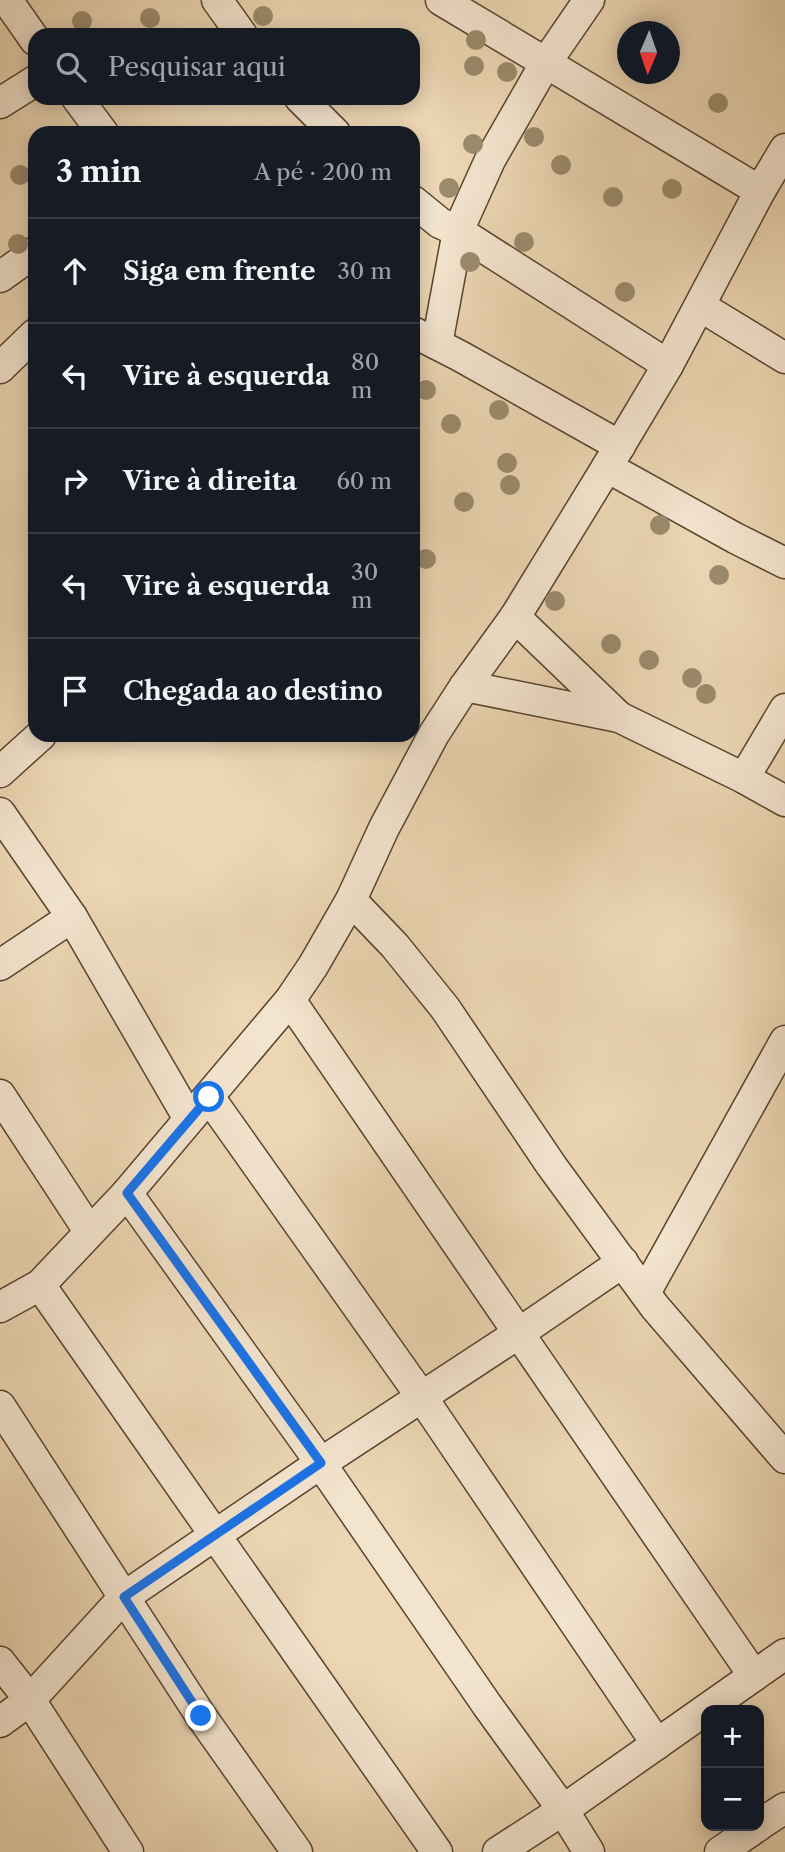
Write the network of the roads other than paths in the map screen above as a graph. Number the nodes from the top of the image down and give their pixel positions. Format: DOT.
graph roads {
  1 [pos="7,0"];
  2 [pos="217,0"];
  3 [pos="441,0"];
  4 [pos="589,0"];
  5 [pos="237,28"];
  6 [pos="28,30"];
  7 [pos="545,64"];
  8 [pos="28,85"];
  9 [pos="0,103"];
  10 [pos="82,105"];
  11 [pos="307,105"];
  12 [pos="98,126"];
  13 [pos="328,126"];
  14 [pos="785,149"];
  15 [pos="760,191"];
  16 [pos="420,207"];
  17 [pos="458,232"];
  18 [pos="28,257"];
  19 [pos="0,277"];
  20 [pos="700,306"];
  21 [pos="425,338"];
  22 [pos="28,341"];
  23 [pos="785,358"];
  24 [pos="668,365"];
  25 [pos="0,368"];
  26 [pos="613,457"];
  27 [pos="785,563"];
  28 [pos="515,618"];
  29 [pos="465,686"];
  30 [pos="785,709"];
  31 [pos="619,717"];
  32 [pos="33,742"];
  33 [pos="0,772"];
  34 [pos="744,778"];
  35 [pos="785,801"];
  36 [pos="0,813"];
  37 [pos="351,900"];
  38 [pos="72,917"];
  39 [pos="0,965"];
  40 [pos="290,1000"];
  41 [pos="785,1041"];
  42 [pos="0,1095"];
  43 [pos="199,1108"];
  44 [pos="127,1193"];
  45 [pos="89,1231"];
  46 [pos="623,1262"];
  47 [pos="40,1285"];
  48 [pos="645,1293"];
  49 [pos="0,1307"];
  50 [pos="519,1333"];
  51 [pos="421,1396"];
  52 [pos="0,1406"];
  53 [pos="785,1458"];
  54 [pos="321,1463"];
  55 [pos="215,1536"];
  56 [pos="124,1597"];
  57 [pos="785,1654"];
  58 [pos="0,1662"];
  59 [pos="754,1676"];
  60 [pos="30,1700"];
  61 [pos="0,1722"];
  62 [pos="657,1744"];
  63 [pos="785,1808"];
  64 [pos="563,1810"];
  65 [pos="764,1821"];
  66 [pos="750,1831"];
  67 [pos="128,1852"];
  68 [pos="297,1852"];
  69 [pos="437,1852"];
  70 [pos="498,1852"];
  71 [pos="589,1852"];
  72 [pos="720,1852"];
  1 -- 6 [label="street"];
  2 -- 5 [label="street"];
  3 -- 7 [label="street"];
  4 -- 7 [label="street"];
  7 -- 15 [label="street"];
  7 -- 17 [label="street"];
  8 -- 9 [label="street"];
  10 -- 12 [label="street"];
  11 -- 13 [label="street"];
  14 -- 15 [label="street"];
  15 -- 20 [label="street"];
  16 -- 17 [label="street"];
  17 -- 21 [label="street"];
  17 -- 24 [label="street"];
  18 -- 19 [label="street"];
  20 -- 23 [label="street"];
  20 -- 24 [label="street"];
  21 -- 26 [label="street"];
  22 -- 25 [label="street"];
  24 -- 26 [label="street"];
  26 -- 27 [label="street"];
  26 -- 28 [label="street"];
  28 -- 29 [label="street"];
  28 -- 31 [label="street"];
  29 -- 31 [label="street"];
  29 -- 37 [label="street"];
  30 -- 34 [label="street"];
  31 -- 34 [label="street"];
  32 -- 33 [label="street"];
  34 -- 35 [label="street"];
  36 -- 38 [label="street"];
  37 -- 40 [label="street"];
  37 -- 46 [label="street"];
  38 -- 39 [label="street"];
  38 -- 43 [label="street"];
  40 -- 43 [label="street"];
  40 -- 50 [label="street"];
  41 -- 48 [label="street"];
  42 -- 45 [label="street"];
  43 -- 44 [label="street"];
  43 -- 51 [label="street"];
  44 -- 45 [label="street"];
  44 -- 54 [label="street"];
  45 -- 47 [label="street"];
  46 -- 48 [label="street"];
  46 -- 50 [label="street"];
  47 -- 49 [label="street"];
  47 -- 55 [label="street"];
  48 -- 53 [label="street"];
  50 -- 51 [label="street"];
  50 -- 59 [label="street"];
  51 -- 54 [label="street"];
  51 -- 62 [label="street"];
  52 -- 56 [label="street"];
  54 -- 55 [label="street"];
  54 -- 64 [label="street"];
  55 -- 56 [label="street"];
  55 -- 69 [label="street"];
  56 -- 60 [label="street"];
  56 -- 68 [label="street"];
  57 -- 59 [label="street"];
  58 -- 60 [label="street"];
  59 -- 62 [label="street"];
  60 -- 61 [label="street"];
  60 -- 67 [label="street"];
  62 -- 64 [label="street"];
  63 -- 65 [label="street"];
  64 -- 70 [label="street"];
  64 -- 71 [label="street"];
  66 -- 72 [label="street"];
}
